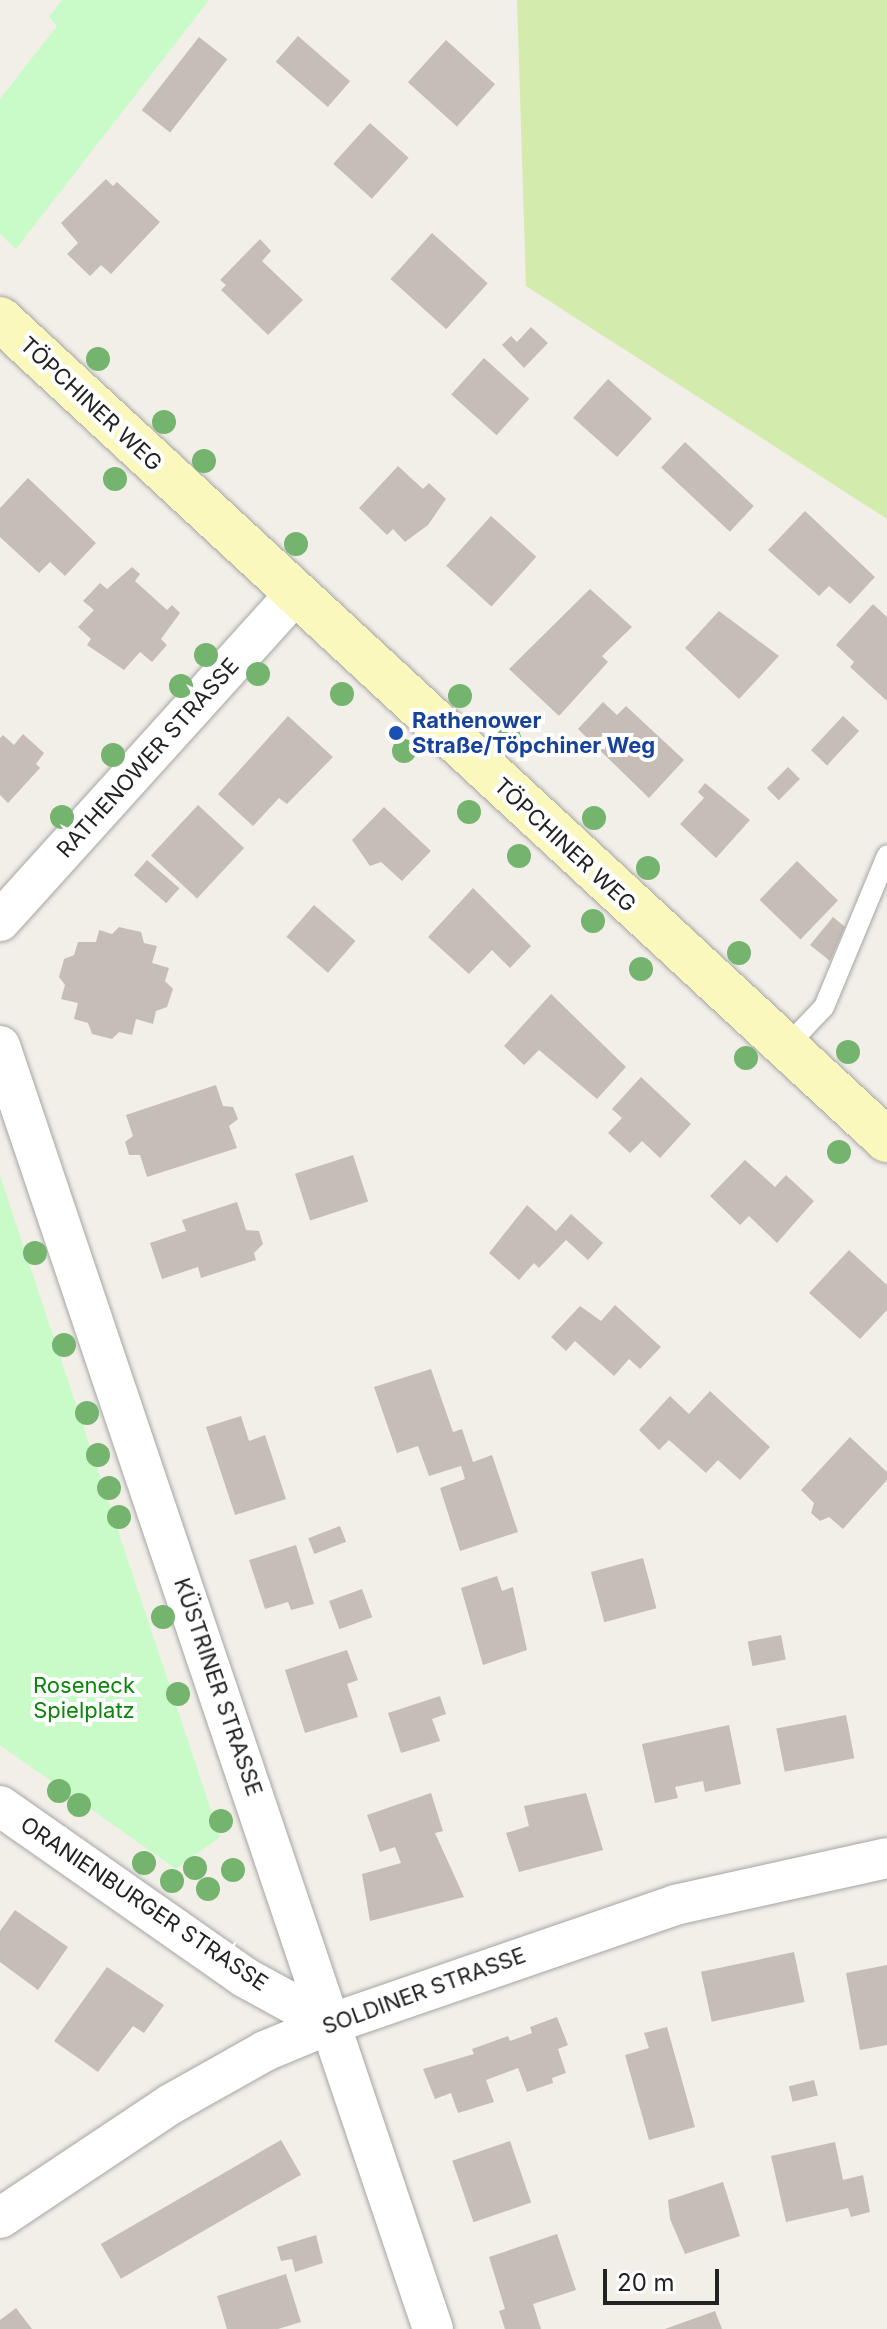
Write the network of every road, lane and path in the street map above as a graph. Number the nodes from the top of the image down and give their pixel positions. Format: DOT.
graph roads {
  1 [pos="0,319"];
  2 [pos="295,594"];
  3 [pos="887,856"];
  4 [pos="0,921"];
  5 [pos="0,1046"];
  6 [pos="786,1047"];
  7 [pos="887,1140"];
  8 [pos="0,1806"];
  9 [pos="887,1858"];
  10 [pos="330,2024"];
  11 [pos="0,2218"];
  12 [pos="433,2329"];
  1 -- 2 [label="street, TÖPCHINER WEG"];
  2 -- 4 [label="street, RATHENOWER STRASSE"];
  2 -- 6 [label="street, TÖPCHINER WEG"];
  3 -- 6 [label="lane"];
  5 -- 10 [label="street, KÜSTRINER STRASSE"];
  6 -- 7 [label="street, TÖPCHINER WEG"];
  8 -- 10 [label="street, ORANIENBURGER STRASSE"];
  9 -- 10 [label="street, SOLDINER STRASSE"];
  10 -- 11 [label="street, SOLDINER STRASSE"];
  10 -- 12 [label="street, KÜSTRINER STRASSE"];
}
